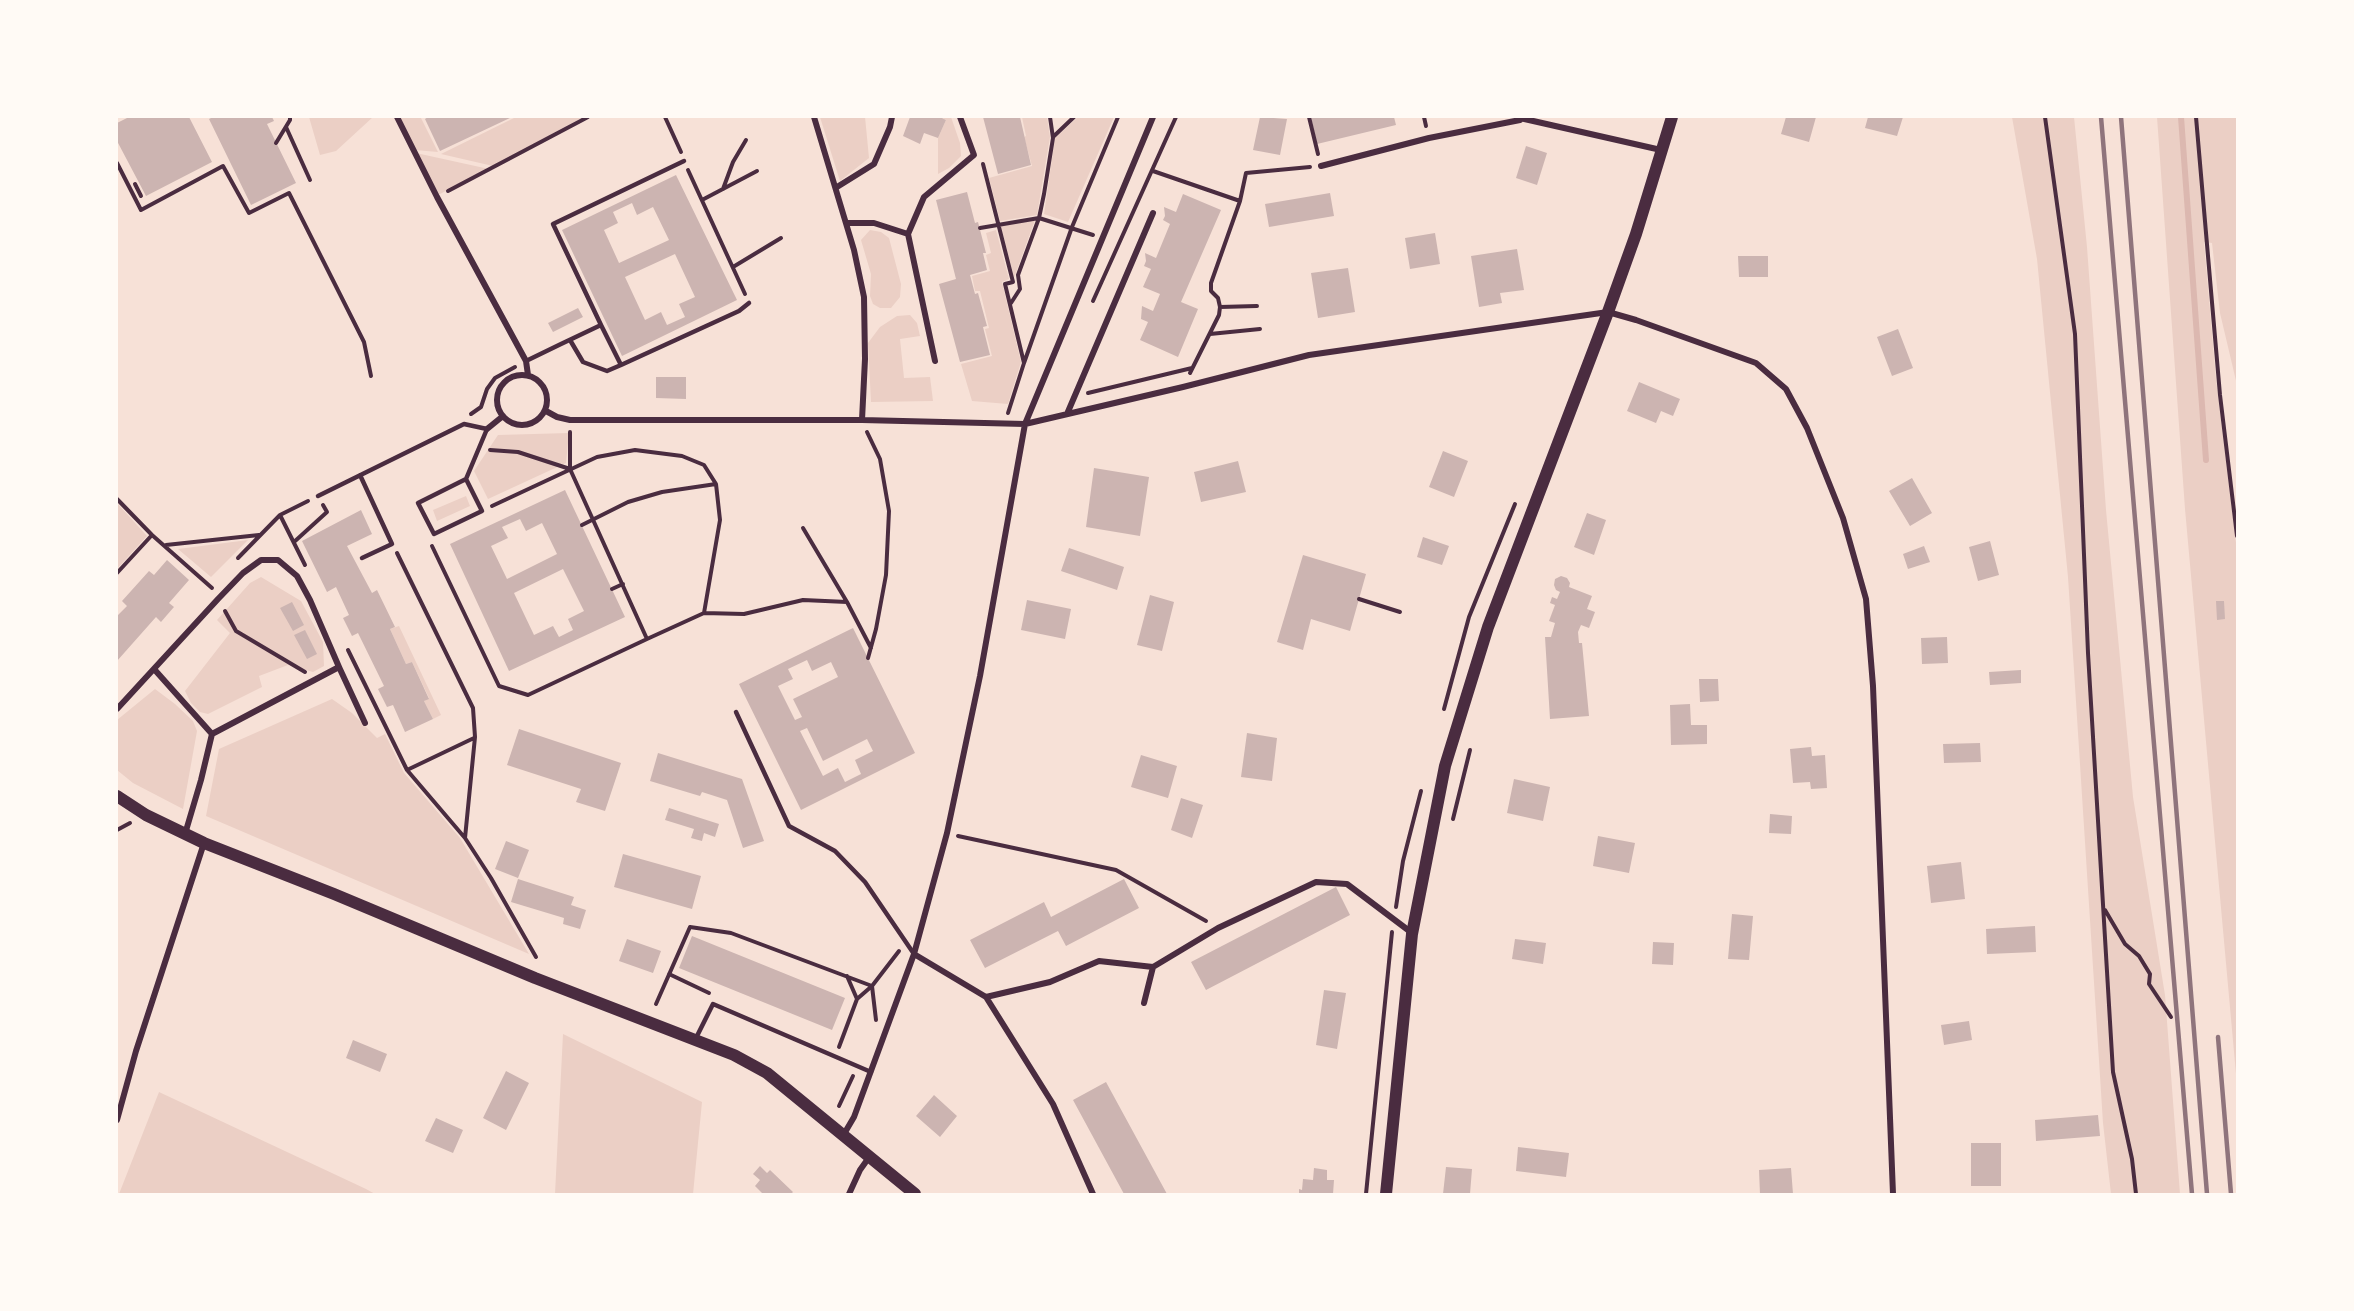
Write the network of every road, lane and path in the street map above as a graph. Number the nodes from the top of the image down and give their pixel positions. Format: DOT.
graph roads {
  1 [pos="290,117"];
  2 [pos="397,117"];
  3 [pos="588,117"];
  4 [pos="665,117"];
  5 [pos="814,117"];
  6 [pos="892,117"];
  7 [pos="960,117"];
  8 [pos="1050,117"];
  9 [pos="1074,117"];
  10 [pos="1118,117"];
  11 [pos="1153,117"];
  12 [pos="1176,117"];
  13 [pos="1309,117"];
  14 [pos="1672,117"];
  15 [pos="2045,117"];
  16 [pos="2196,117"];
  17 [pos="1520,118"];
  18 [pos="286,127"];
  19 [pos="1053,138"];
  20 [pos="746,140"];
  21 [pos="276,143"];
  22 [pos="1662,150"];
  23 [pos="684,161"];
  24 [pos="982,161"];
  25 [pos="117,163"];
  26 [pos="1321,166"];
  27 [pos="758,171"];
  28 [pos="1153,171"];
  29 [pos="310,180"];
  30 [pos="135,184"];
  31 [pos="837,187"];
  32 [pos="722,189"];
  33 [pos="141,196"];
  34 [pos="437,197"];
  35 [pos="702,200"];
  36 [pos="1240,201"];
  37 [pos="1153,213"];
  38 [pos="1039,218"];
  39 [pos="847,223"];
  40 [pos="998,224"];
  41 [pos="1072,227"];
  42 [pos="980,228"];
  43 [pos="908,234"];
  44 [pos="781,238"];
  45 [pos="1100,238"];
  46 [pos="1118,247"];
  47 [pos="733,267"];
  48 [pos="1015,281"];
  49 [pos="749,303"];
  50 [pos="1010,304"];
  51 [pos="1091,305"];
  52 [pos="1257,306"];
  53 [pos="1220,307"];
  54 [pos="1608,312"];
  55 [pos="601,325"];
  56 [pos="1260,329"];
  57 [pos="1209,334"];
  58 [pos="570,340"];
  59 [pos="526,361"];
  60 [pos="935,361"];
  61 [pos="1024,363"];
  62 [pos="621,365"];
  63 [pos="1192,368"];
  64 [pos="528,375"];
  65 [pos="371,376"];
  66 [pos="1183,387"];
  67 [pos="1074,397"];
  68 [pos="546,411"];
  69 [pos="1067,414"];
  70 [pos="503,416"];
  71 [pos="570,420"];
  72 [pos="862,420"];
  73 [pos="1005,423"];
  74 [pos="1024,424"];
  75 [pos="487,429"];
  76 [pos="488,450"];
  77 [pos="570,469"];
  78 [pos="360,475"];
  79 [pos="466,479"];
  80 [pos="716,484"];
  81 [pos="318,496"];
  82 [pos="117,499"];
  83 [pos="482,511"];
  84 [pos="594,520"];
  85 [pos="582,525"];
  86 [pos="803,528"];
  87 [pos="260,534"];
  88 [pos="434,534"];
  89 [pos="152,535"];
  90 [pos="2237,536"];
  91 [pos="294,542"];
  92 [pos="392,544"];
  93 [pos="165,545"];
  94 [pos="362,558"];
  95 [pos="117,573"];
  96 [pos="309,573"];
  97 [pos="623,584"];
  98 [pos="612,589"];
  99 [pos="218,599"];
  100 [pos="1359,599"];
  101 [pos="847,602"];
  102 [pos="1400,612"];
  103 [pos="704,613"];
  104 [pos="647,639"];
  105 [pos="346,646"];
  106 [pos="871,648"];
  107 [pos="868,658"];
  108 [pos="339,667"];
  109 [pos="154,669"];
  110 [pos="317,679"];
  111 [pos="117,709"];
  112 [pos="736,712"];
  113 [pos="365,723"];
  114 [pos="212,734"];
  115 [pos="475,737"];
  116 [pos="1470,750"];
  117 [pos="407,770"];
  118 [pos="117,796"];
  119 [pos="962,825"];
  120 [pos="1450,831"];
  121 [pos="947,833"];
  122 [pos="185,834"];
  123 [pos="960,836"];
  124 [pos="465,838"];
  125 [pos="204,843"];
  126 [pos="957,847"];
  127 [pos="2104,906"];
  128 [pos="1218,928"];
  129 [pos="1412,934"];
  130 [pos="904,939"];
  131 [pos="914,954"];
  132 [pos="536,957"];
  133 [pos="1153,967"];
  134 [pos="669,975"];
  135 [pos="847,976"];
  136 [pos="872,986"];
  137 [pos="986,997"];
  138 [pos="857,999"];
  139 [pos="1144,1003"];
  140 [pos="656,1004"];
  141 [pos="713,1004"];
  142 [pos="2171,1017"];
  143 [pos="876,1020"];
  144 [pos="695,1040"];
  145 [pos="835,1056"];
  146 [pos="871,1072"];
  147 [pos="117,1120"];
  148 [pos="844,1134"];
  149 [pos="870,1156"];
  150 [pos="849,1194"];
  151 [pos="915,1194"];
  152 [pos="1093,1194"];
  153 [pos="1386,1194"];
  154 [pos="1893,1194"];
  155 [pos="2136,1194"];
  1 -- 18 [label="path"];
  2 -- 34 [label="street"];
  3 -- 34 [label="path"];
  4 -- 23 [label="path"];
  5 -- 31 [label="street"];
  6 -- 31 [label="street"];
  7 -- 43 [label="street"];
  8 -- 19 [label="path"];
  9 -- 19 [label="path"];
  10 -- 41 [label="path"];
  11 -- 45 [label="street"];
  12 -- 28 [label="path"];
  13 -- 26 [label="path"];
  14 -- 22 [label="main road"];
  15 -- 127 [label="path"];
  16 -- 90 [label="path"];
  17 -- 22 [label="street"];
  17 -- 26 [label="street"];
  18 -- 21 [label="path"];
  18 -- 29 [label="path"];
  19 -- 38 [label="path"];
  20 -- 32 [label="path"];
  22 -- 54 [label="main road"];
  23 -- 35 [label="path"];
  23 -- 55 [label="lane"];
  24 -- 40 [label="path"];
  25 -- 65 [label="path"];
  26 -- 36 [label="path"];
  27 -- 32 [label="path"];
  28 -- 36 [label="path"];
  28 -- 46 [label="path"];
  30 -- 33 [label="path"];
  31 -- 39 [label="street"];
  32 -- 35 [label="path"];
  34 -- 59 [label="street"];
  35 -- 47 [label="path"];
  36 -- 53 [label="path"];
  37 -- 67 [label="street"];
  38 -- 40 [label="path"];
  38 -- 41 [label="path"];
  38 -- 48 [label="path"];
  39 -- 43 [label="street"];
  39 -- 72 [label="street"];
  40 -- 42 [label="path"];
  40 -- 48 [label="path"];
  41 -- 45 [label="path"];
  41 -- 61 [label="path"];
  43 -- 60 [label="street"];
  44 -- 47 [label="path"];
  45 -- 46 [label="path"];
  45 -- 74 [label="street"];
  46 -- 51 [label="path"];
  47 -- 49 [label="path"];
  48 -- 50 [label="path"];
  48 -- 50 [label="path"];
  49 -- 62 [label="lane"];
  50 -- 61 [label="path"];
  52 -- 53 [label="path"];
  53 -- 57 [label="path"];
  54 -- 66 [label="street"];
  54 -- 129 [label="main road"];
  54 -- 154 [label="street"];
  55 -- 58 [label="lane"];
  55 -- 62 [label="lane"];
  56 -- 57 [label="path"];
  57 -- 63 [label="path"];
  58 -- 59 [label="lane"];
  58 -- 62 [label="lane"];
  59 -- 64 [label="street"];
  61 -- 73 [label="path"];
  63 -- 66 [label="path"];
  63 -- 67 [label="path"];
  64 -- 68 [label="street"];
  64 -- 70 [label="street"];
  66 -- 69 [label="street"];
  67 -- 69 [label="street"];
  68 -- 70 [label="street"];
  68 -- 71 [label="street"];
  69 -- 74 [label="street"];
  70 -- 75 [label="street"];
  71 -- 72 [label="street"];
  71 -- 77 [label="path"];
  72 -- 73 [label="street"];
  72 -- 106 [label="path"];
  73 -- 74 [label="street"];
  74 -- 121 [label="street"];
  75 -- 78 [label="lane"];
  75 -- 79 [label="lane"];
  76 -- 77 [label="path"];
  77 -- 80 [label="path"];
  77 -- 83 [label="path"];
  77 -- 84 [label="path"];
  78 -- 81 [label="lane"];
  78 -- 92 [label="lane"];
  79 -- 83 [label="lane"];
  79 -- 88 [label="lane"];
  80 -- 84 [label="path"];
  80 -- 103 [label="path"];
  81 -- 91 [label="path"];
  81 -- 91 [label="path"];
  82 -- 89 [label="path"];
  83 -- 88 [label="lane"];
  84 -- 85 [label="path"];
  84 -- 97 [label="path"];
  86 -- 101 [label="path"];
  87 -- 93 [label="path"];
  88 -- 104 [label="path"];
  89 -- 93 [label="path"];
  89 -- 95 [label="path"];
  91 -- 96 [label="path"];
  92 -- 94 [label="lane"];
  92 -- 115 [label="path"];
  93 -- 99 [label="path"];
  97 -- 98 [label="path"];
  97 -- 104 [label="path"];
  99 -- 108 [label="street"];
  99 -- 109 [label="street"];
  99 -- 110 [label="path"];
  100 -- 102 [label="path"];
  101 -- 103 [label="path"];
  101 -- 106 [label="path"];
  103 -- 104 [label="path"];
  105 -- 117 [label="path"];
  106 -- 107 [label="path"];
  108 -- 110 [label="street"];
  108 -- 113 [label="street"];
  109 -- 111 [label="street"];
  109 -- 114 [label="street"];
  110 -- 114 [label="street"];
  112 -- 130 [label="lane"];
  114 -- 122 [label="street"];
  115 -- 117 [label="path"];
  115 -- 124 [label="path"];
  116 -- 120 [label="path"];
  117 -- 124 [label="path"];
  118 -- 122 [label="main road"];
  119 -- 123 [label="path"];
  121 -- 123 [label="path"];
  121 -- 131 [label="street"];
  122 -- 125 [label="main road"];
  123 -- 126 [label="path"];
  123 -- 128 [label="path"];
  124 -- 132 [label="path"];
  125 -- 144 [label="main road"];
  125 -- 147 [label="street"];
  127 -- 142 [label="path"];
  127 -- 155 [label="path"];
  128 -- 129 [label="street"];
  128 -- 133 [label="street"];
  129 -- 153 [label="main road"];
  130 -- 131 [label="lane"];
  130 -- 136 [label="path"];
  131 -- 137 [label="street"];
  131 -- 146 [label="street"];
  133 -- 137 [label="street"];
  133 -- 139 [label="street"];
  134 -- 135 [label="path"];
  134 -- 140 [label="path"];
  134 -- 141 [label="path"];
  135 -- 136 [label="path"];
  135 -- 138 [label="path"];
  136 -- 138 [label="path"];
  136 -- 143 [label="path"];
  137 -- 152 [label="street"];
  138 -- 145 [label="path"];
  141 -- 144 [label="lane"];
  141 -- 145 [label="lane"];
  144 -- 148 [label="main road"];
  145 -- 146 [label="lane"];
  146 -- 148 [label="street"];
  148 -- 149 [label="main road"];
  149 -- 150 [label="street"];
  149 -- 151 [label="main road"];
}
